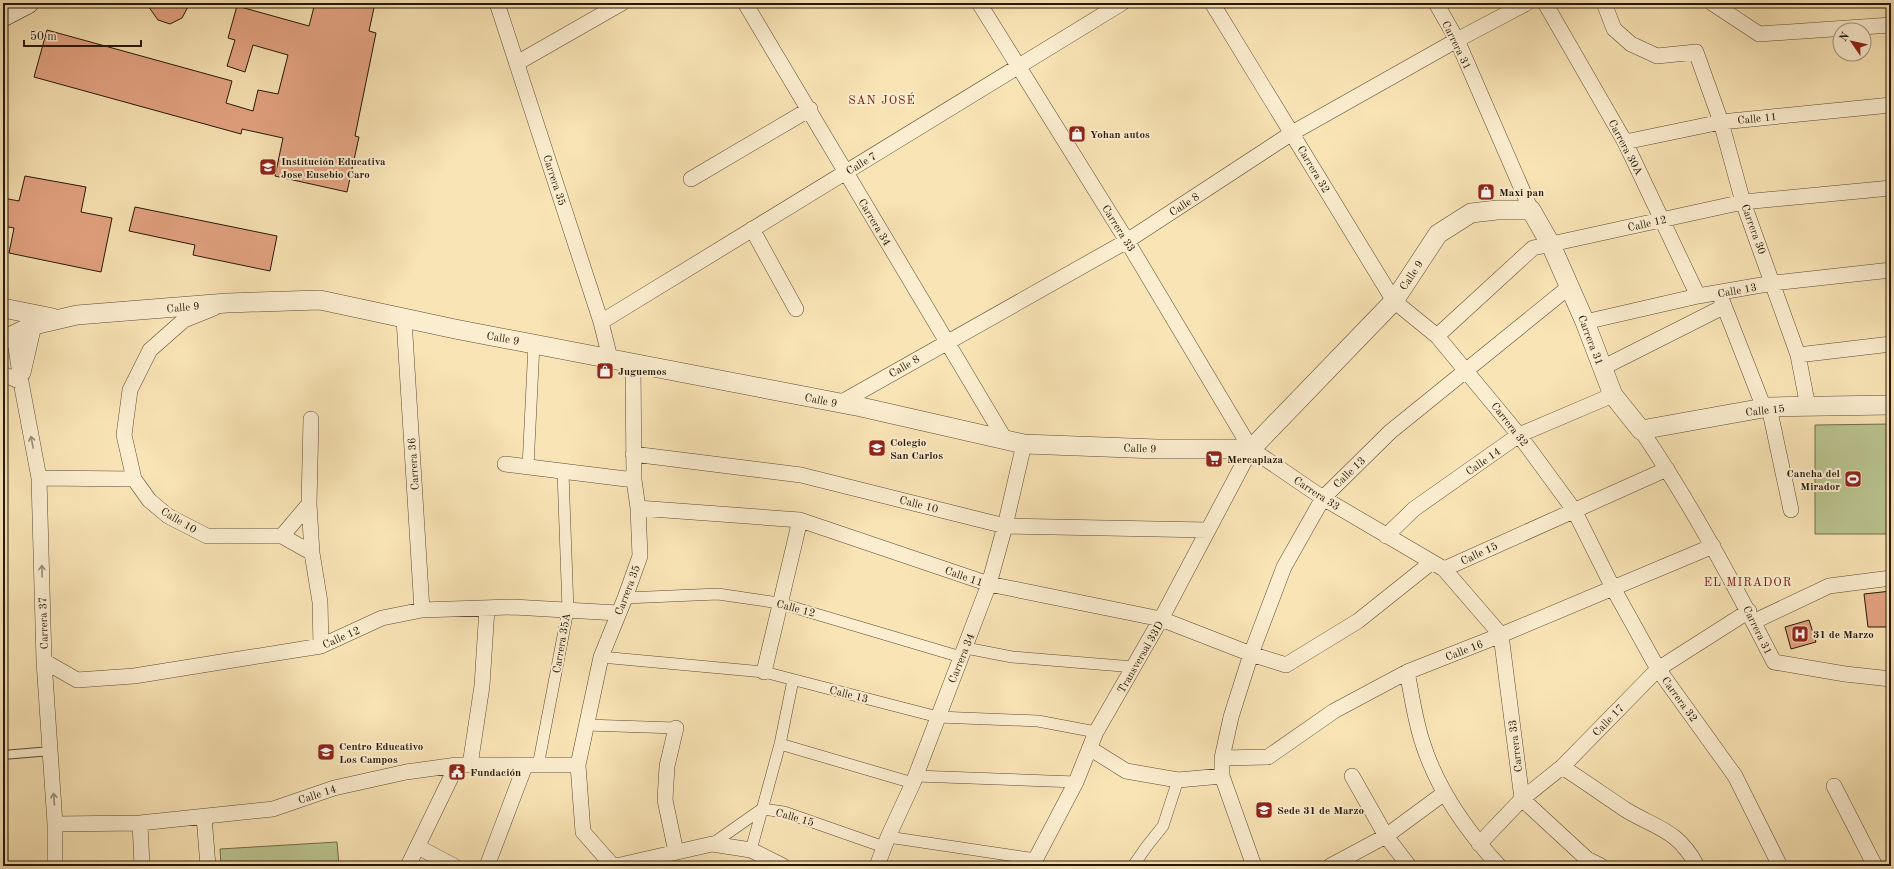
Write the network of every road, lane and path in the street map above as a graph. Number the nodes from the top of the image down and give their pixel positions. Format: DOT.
graph roads {
  1 [pos="28,3"];
  2 [pos="497,3"];
  3 [pos="622,3"];
  4 [pos="745,3"];
  5 [pos="979,3"];
  6 [pos="1122,3"];
  7 [pos="1212,3"];
  8 [pos="1436,3"];
  9 [pos="1527,3"];
  10 [pos="1545,3"];
  11 [pos="1604,3"];
  12 [pos="1712,3"];
  13 [pos="3,16"];
  14 [pos="1891,25"];
  15 [pos="1457,40"];
  16 [pos="517,63"];
  17 [pos="1018,67"];
  18 [pos="1891,105"];
  19 [pos="810,109"];
  20 [pos="1720,122"];
  21 [pos="1292,133"];
  22 [pos="1625,142"];
  23 [pos="845,172"];
  24 [pos="691,179"];
  25 [pos="1891,188"];
  26 [pos="1743,202"];
  27 [pos="1531,210"];
  28 [pos="1663,220"];
  29 [pos="752,229"];
  30 [pos="1127,241"];
  31 [pos="1551,245"];
  32 [pos="1891,270"];
  33 [pos="1773,283"];
  34 [pos="1569,287"];
  35 [pos="1698,296"];
  36 [pos="1394,300"];
  37 [pos="1721,300"];
  38 [pos="227,303"];
  39 [pos="3,308"];
  40 [pos="796,309"];
  41 [pos="58,319"];
  42 [pos="404,319"];
  43 [pos="601,322"];
  44 [pos="1585,322"];
  45 [pos="34,325"];
  46 [pos="7,333"];
  47 [pos="1437,336"];
  48 [pos="947,342"];
  49 [pos="534,344"];
  50 [pos="1891,344"];
  51 [pos="1798,354"];
  52 [pos="610,358"];
  53 [pos="633,363"];
  54 [pos="1602,368"];
  55 [pos="1466,370"];
  56 [pos="3,374"];
  57 [pos="21,382"];
  58 [pos="1613,395"];
  59 [pos="840,403"];
  60 [pos="1891,406"];
  61 [pos="1808,407"];
  62 [pos="1767,408"];
  63 [pos="311,419"];
  64 [pos="1641,430"];
  65 [pos="1519,436"];
  66 [pos="1015,442"];
  67 [pos="1251,449"];
  68 [pos="633,454"];
  69 [pos="505,464"];
  70 [pos="528,467"];
  71 [pos="1667,469"];
  72 [pos="563,472"];
  73 [pos="39,478"];
  74 [pos="134,479"];
  75 [pos="634,480"];
  76 [pos="1323,498"];
  77 [pos="309,504"];
  78 [pos="638,508"];
  79 [pos="1574,510"];
  80 [pos="1791,510"];
  81 [pos="800,520"];
  82 [pos="1005,526"];
  83 [pos="1208,530"];
  84 [pos="282,536"];
  85 [pos="1386,536"];
  86 [pos="1713,546"];
  87 [pos="312,553"];
  88 [pos="1438,565"];
  89 [pos="1891,578"];
  90 [pos="989,584"];
  91 [pos="1613,588"];
  92 [pos="625,598"];
  93 [pos="780,603"];
  94 [pos="487,608"];
  95 [pos="422,610"];
  96 [pos="568,610"];
  97 [pos="618,613"];
  98 [pos="1751,616"];
  99 [pos="1161,619"];
  100 [pos="1502,635"];
  101 [pos="322,646"];
  102 [pos="964,652"];
  103 [pos="1251,654"];
  104 [pos="601,657"];
  105 [pos="44,661"];
  106 [pos="1286,665"];
  107 [pos="1134,667"];
  108 [pos="1658,669"];
  109 [pos="764,672"];
  110 [pos="1407,672"];
  111 [pos="1891,679"];
  112 [pos="793,680"];
  113 [pos="938,717"];
  114 [pos="586,725"];
  115 [pos="676,728"];
  116 [pos="1096,732"];
  117 [pos="780,744"];
  118 [pos="1091,749"];
  119 [pos="50,751"];
  120 [pos="3,755"];
  121 [pos="1222,758"];
  122 [pos="463,765"];
  123 [pos="578,765"];
  124 [pos="531,766"];
  125 [pos="1562,767"];
  126 [pos="1222,776"];
  127 [pos="1352,776"];
  128 [pos="914,779"];
  129 [pos="1178,780"];
  130 [pos="1076,782"];
  131 [pos="1834,786"];
  132 [pos="1443,794"];
  133 [pos="1522,799"];
  134 [pos="762,810"];
  135 [pos="204,817"];
  136 [pos="140,823"];
  137 [pos="56,824"];
  138 [pos="1386,836"];
  139 [pos="886,842"];
  140 [pos="712,844"];
  141 [pos="1479,844"];
  142 [pos="418,847"];
  143 [pos="751,850"];
  144 [pos="676,852"];
  145 [pos="1034,863"];
  146 [pos="55,866"];
  147 [pos="142,866"];
  148 [pos="208,866"];
  149 [pos="408,866"];
  150 [pos="454,866"];
  151 [pos="487,866"];
  152 [pos="614,866"];
  153 [pos="783,866"];
  154 [pos="877,866"];
  155 [pos="1133,866"];
  156 [pos="1254,866"];
  157 [pos="1330,866"];
  158 [pos="1409,866"];
  159 [pos="1499,866"];
  160 [pos="1601,866"];
  161 [pos="1697,866"];
  162 [pos="1780,866"];
  163 [pos="1875,866"];
  1 -- 13 [label="main road"];
  2 -- 16 [label="street, Carrera 35"];
  3 -- 16 [label="street"];
  4 -- 19 [label="street, Carrera 34"];
  5 -- 17 [label="street, Carrera 33"];
  6 -- 17 [label="street, Calle 7"];
  7 -- 21 [label="street, Carrera 32"];
  8 -- 15 [label="street, Carrera 31"];
  9 -- 15 [label="street, Calle 8"];
  10 -- 22 [label="street, Carrera 30A"];
  11 -- 20 [label="street, Carrera 30"];
  12 -- 14 [label="street"];
  15 -- 21 [label="street, Calle 8"];
  15 -- 27 [label="street, Carrera 31"];
  16 -- 43 [label="street, Carrera 35"];
  17 -- 23 [label="street, Calle 7"];
  17 -- 30 [label="street, Carrera 33"];
  18 -- 20 [label="street, Calle 11"];
  19 -- 23 [label="street, Carrera 34"];
  19 -- 24 [label="street"];
  20 -- 22 [label="street, Calle 11"];
  20 -- 26 [label="street, Carrera 30"];
  21 -- 30 [label="street, Calle 8"];
  21 -- 36 [label="street, Carrera 32"];
  22 -- 28 [label="street, Carrera 30A"];
  23 -- 29 [label="street, Calle 7"];
  23 -- 48 [label="street, Carrera 34"];
  25 -- 26 [label="street, Calle 12"];
  26 -- 28 [label="street, Calle 12"];
  26 -- 33 [label="street, Carrera 30"];
  27 -- 31 [label="street, Carrera 31"];
  27 -- 36 [label="street, Calle 9"];
  28 -- 31 [label="street, Calle 12"];
  28 -- 35 [label="street, Carrera 30A"];
  29 -- 40 [label="street"];
  29 -- 43 [label="street, Calle 7"];
  30 -- 48 [label="street, Calle 8"];
  30 -- 67 [label="street, Carrera 33"];
  31 -- 34 [label="street, Carrera 31"];
  31 -- 47 [label="street, Calle 12"];
  32 -- 33 [label="street, Calle 13"];
  33 -- 37 [label="street, Calle 13"];
  33 -- 51 [label="street, Carrera 30"];
  34 -- 44 [label="street, Carrera 31"];
  34 -- 55 [label="street, Calle 13"];
  35 -- 37 [label="street, Calle 13"];
  35 -- 44 [label="street, Calle 13"];
  36 -- 47 [label="street, Carrera 32"];
  36 -- 67 [label="street, Calle 9"];
  37 -- 54 [label="street"];
  37 -- 62 [label="street"];
  38 -- 41 [label="street, Calle 9"];
  38 -- 42 [label="street, Calle 9"];
  38 -- 74 [label="street"];
  39 -- 41 [label="street"];
  41 -- 45 [label="street, Calle 9"];
  42 -- 49 [label="street, Calle 9"];
  42 -- 95 [label="street, Carrera 36"];
  43 -- 52 [label="street, Carrera 35"];
  44 -- 54 [label="street, Carrera 31"];
  45 -- 46 [label="street, Calle 9"];
  45 -- 57 [label="street, Carrera 37"];
  46 -- 57 [label="street, Carrera 37"];
  47 -- 55 [label="street, Carrera 32"];
  48 -- 59 [label="street, Calle 8"];
  48 -- 66 [label="street, Carrera 34"];
  49 -- 52 [label="street, Calle 9"];
  49 -- 70 [label="street"];
  50 -- 51 [label="street"];
  51 -- 61 [label="street, Carrera 30"];
  52 -- 53 [label="street, Calle 9"];
  53 -- 59 [label="street, Calle 9"];
  53 -- 68 [label="street, Carrera 35"];
  54 -- 58 [label="street, Carrera 31"];
  55 -- 65 [label="street, Carrera 32"];
  55 -- 76 [label="street, Calle 13"];
  56 -- 57 [label="street"];
  73 -- 57 [label="street, Carrera 37, one-way"];
  58 -- 64 [label="street, Carrera 31"];
  58 -- 65 [label="street, Calle 14"];
  59 -- 66 [label="street, Calle 9"];
  60 -- 61 [label="street, Calle 15"];
  61 -- 62 [label="street, Calle 15"];
  62 -- 64 [label="street, Calle 15"];
  62 -- 80 [label="street"];
  63 -- 77 [label="street"];
  64 -- 71 [label="street, Carrera 31"];
  65 -- 79 [label="street, Carrera 32"];
  65 -- 85 [label="street, Calle 14"];
  66 -- 67 [label="street, Calle 9"];
  66 -- 82 [label="street, Carrera 34"];
  67 -- 76 [label="street, Carrera 33"];
  67 -- 83 [label="street, Transversal 33D"];
  68 -- 75 [label="street, Carrera 35"];
  68 -- 82 [label="street, Calle 10"];
  69 -- 70 [label="street"];
  70 -- 72 [label="street"];
  71 -- 79 [label="street, Calle 15"];
  71 -- 86 [label="street, Carrera 31"];
  72 -- 75 [label="street"];
  72 -- 96 [label="street, Carrera 35A"];
  73 -- 74 [label="street"];
  105 -- 73 [label="street, Carrera 37, one-way"];
  74 -- 84 [label="street, Calle 10"];
  75 -- 78 [label="street, Carrera 35"];
  76 -- 85 [label="street, Carrera 33"];
  76 -- 103 [label="street, Calle 13"];
  77 -- 84 [label="street"];
  77 -- 87 [label="street"];
  78 -- 81 [label="street, Calle 11"];
  78 -- 92 [label="street, Carrera 35"];
  79 -- 88 [label="street, Calle 15"];
  79 -- 91 [label="street, Carrera 32"];
  81 -- 90 [label="street, Calle 11"];
  81 -- 93 [label="street"];
  82 -- 83 [label="street, Calle 10"];
  82 -- 90 [label="street, Carrera 34"];
  83 -- 99 [label="street, Transversal 33D"];
  84 -- 87 [label="street, Calle 10"];
  85 -- 88 [label="street, Carrera 33"];
  86 -- 91 [label="street, Calle 16"];
  86 -- 98 [label="street, Carrera 31"];
  87 -- 101 [label="street"];
  88 -- 100 [label="street, Carrera 33"];
  88 -- 106 [label="street, Calle 15"];
  89 -- 98 [label="street, Calle 17"];
  90 -- 99 [label="street, Calle 11"];
  90 -- 102 [label="street, Carrera 34"];
  91 -- 100 [label="street, Calle 16"];
  91 -- 108 [label="street, Carrera 32"];
  92 -- 93 [label="street, Calle 12"];
  92 -- 97 [label="street, Carrera 35"];
  93 -- 102 [label="street, Calle 12"];
  93 -- 109 [label="street"];
  94 -- 95 [label="street, Calle 12"];
  94 -- 96 [label="street, Calle 12"];
  94 -- 122 [label="street"];
  95 -- 101 [label="street, Calle 12"];
  96 -- 97 [label="street, Calle 12"];
  96 -- 124 [label="street, Carrera 35A"];
  97 -- 104 [label="street, Carrera 35"];
  98 -- 108 [label="street, Calle 17"];
  98 -- 111 [label="street, Carrera 31"];
  99 -- 103 [label="street, Calle 11"];
  99 -- 107 [label="street, Transversal 33D"];
  100 -- 110 [label="street, Calle 16"];
  100 -- 133 [label="street, Carrera 33"];
  101 -- 105 [label="street, Calle 12"];
  102 -- 107 [label="street, Calle 12"];
  102 -- 113 [label="street, Carrera 34"];
  103 -- 106 [label="street, Calle 11"];
  103 -- 121 [label="street, Calle 13"];
  104 -- 109 [label="street, Calle 13"];
  104 -- 114 [label="street, Carrera 35"];
  105 -- 119 [label="street, Carrera 37"];
  107 -- 116 [label="street, Transversal 33D"];
  108 -- 125 [label="street, Calle 17"];
  108 -- 162 [label="street, Carrera 32"];
  109 -- 112 [label="street, Calle 13"];
  110 -- 121 [label="street, Calle 16"];
  110 -- 132 [label="street"];
  112 -- 113 [label="street, Calle 13"];
  112 -- 117 [label="street"];
  113 -- 116 [label="street, Calle 13"];
  113 -- 128 [label="street, Carrera 34"];
  114 -- 115 [label="street"];
  114 -- 123 [label="street, Carrera 35"];
  115 -- 144 [label="street"];
  116 -- 118 [label="street, Transversal 33D"];
  117 -- 128 [label="street"];
  117 -- 134 [label="street"];
  118 -- 129 [label="street"];
  118 -- 130 [label="street, Transversal 33D"];
  119 -- 120 [label="lane"];
  137 -- 119 [label="street, Carrera 37, one-way"];
  121 -- 126 [label="street, Calle 13"];
  122 -- 124 [label="street, Calle 14"];
  122 -- 135 [label="street, Calle 14"];
  122 -- 142 [label="street"];
  123 -- 124 [label="street, Calle 14"];
  123 -- 152 [label="street"];
  124 -- 151 [label="street, Carrera 35A"];
  125 -- 133 [label="street, Calle 17"];
  125 -- 161 [label="street"];
  126 -- 129 [label="street"];
  126 -- 156 [label="street, Calle 13"];
  127 -- 138 [label="street"];
  128 -- 130 [label="street"];
  128 -- 139 [label="street, Carrera 34"];
  129 -- 155 [label="street"];
  130 -- 145 [label="street, Transversal 33D"];
  131 -- 163 [label="street"];
  132 -- 138 [label="street"];
  132 -- 141 [label="street"];
  133 -- 141 [label="street, Calle 17"];
  133 -- 160 [label="street"];
  134 -- 139 [label="street, Calle 15"];
  134 -- 140 [label="street, Calle 15"];
  134 -- 143 [label="street"];
  135 -- 136 [label="street, Calle 14"];
  135 -- 148 [label="street"];
  136 -- 137 [label="street, Calle 14"];
  136 -- 147 [label="street"];
  137 -- 146 [label="street, Carrera 37"];
  138 -- 157 [label="street"];
  138 -- 158 [label="street"];
  139 -- 145 [label="street, Calle 15"];
  139 -- 154 [label="street, Carrera 34"];
  140 -- 143 [label="street"];
  140 -- 144 [label="street"];
  141 -- 159 [label="street"];
  142 -- 149 [label="street"];
  142 -- 150 [label="street"];
  143 -- 153 [label="street"];
  144 -- 152 [label="street"];
}
